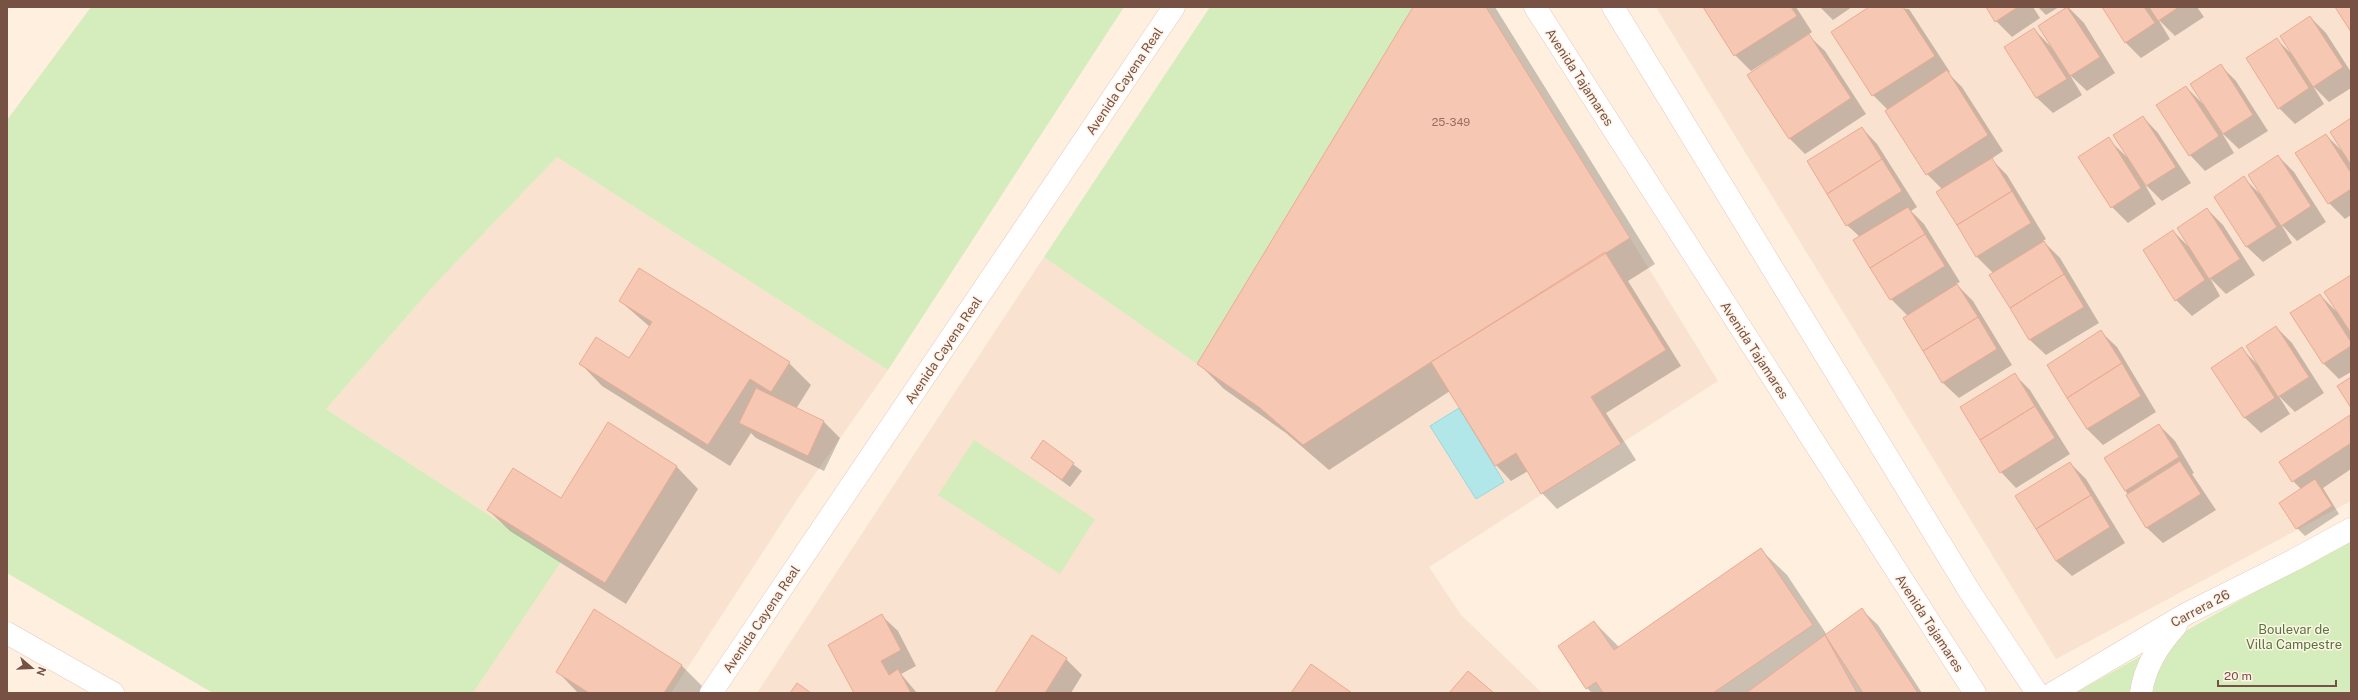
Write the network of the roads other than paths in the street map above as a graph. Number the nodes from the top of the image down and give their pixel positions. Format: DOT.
graph roads {
  1 [pos="1174,7"];
  2 [pos="1535,7"];
  3 [pos="1613,7"];
  4 [pos="2351,529"];
  5 [pos="2186,614"];
  6 [pos="7,633"];
  7 [pos="113,693"];
  8 [pos="711,693"];
  9 [pos="1975,693"];
  10 [pos="2037,693"];
  11 [pos="2053,693"];
  12 [pos="2141,693"];
  1 -- 8 [label="street, Avenida Cayena Real"];
  2 -- 9 [label="street, Avenida Tajamares"];
  3 -- 10 [label="street"];
  4 -- 5 [label="street, Carrera 26"];
  5 -- 11 [label="street, Carrera 26"];
  5 -- 12 [label="street"];
  6 -- 7 [label="street"];
}
